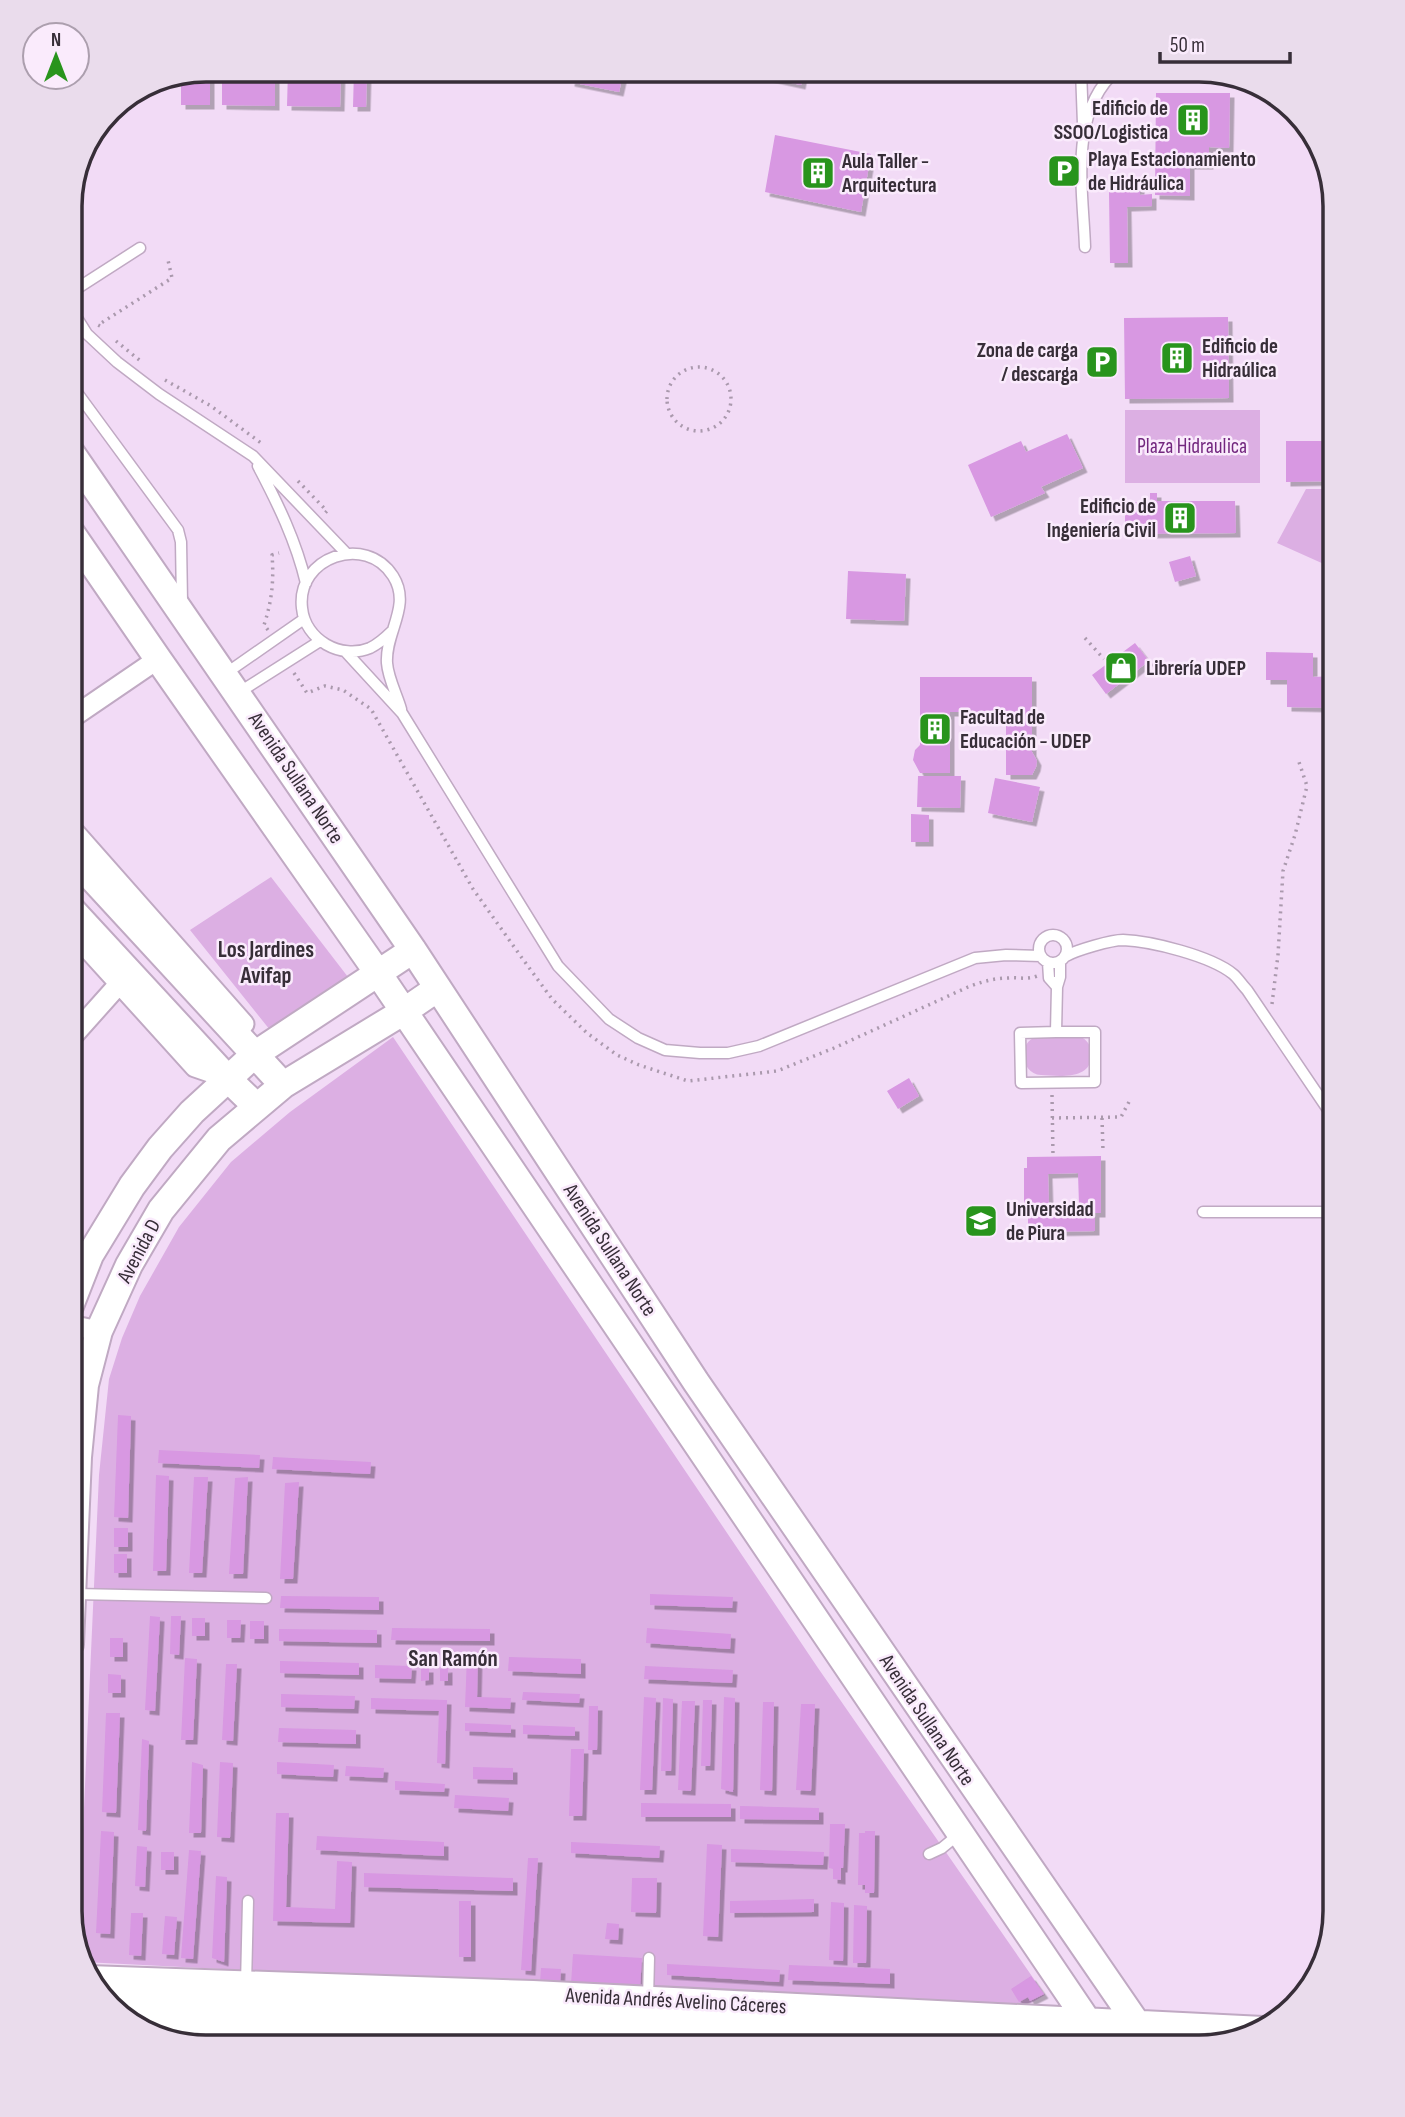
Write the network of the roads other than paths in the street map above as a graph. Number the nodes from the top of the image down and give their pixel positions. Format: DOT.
graph roads {
  1 [pos="1082,83"];
  2 [pos="1105,83"];
  3 [pos="1084,128"];
  4 [pos="1084,247"];
  5 [pos="140,248"];
  6 [pos="83,285"];
  7 [pos="83,328"];
  8 [pos="83,401"];
  9 [pos="253,456"];
  10 [pos="83,469"];
  11 [pos="346,553"];
  12 [pos="83,558"];
  13 [pos="306,583"];
  14 [pos="183,613"];
  15 [pos="304,619"];
  16 [pos="391,632"];
  17 [pos="320,640"];
  18 [pos="345,651"];
  19 [pos="158,659"];
  20 [pos="232,684"];
  21 [pos="83,710"];
  22 [pos="402,713"];
  23 [pos="83,841"];
  24 [pos="83,868"];
  25 [pos="83,922"];
  26 [pos="1061,937"];
  27 [pos="1045,938"];
  28 [pos="83,943"];
  29 [pos="1087,949"];
  30 [pos="413,950"];
  31 [pos="1006,955"];
  32 [pos="1063,959"];
  33 [pos="1046,963"];
  34 [pos="378,973"];
  35 [pos="120,983"];
  36 [pos="1057,987"];
  37 [pos="438,988"];
  38 [pos="403,1012"];
  39 [pos="83,1024"];
  40 [pos="1056,1032"];
  41 [pos="254,1055"];
  42 [pos="227,1078"];
  43 [pos="283,1085"];
  44 [pos="1323,1103"];
  45 [pos="256,1106"];
  46 [pos="1203,1212"];
  47 [pos="1323,1212"];
  48 [pos="82,1274"];
  49 [pos="82,1328"];
  50 [pos="99,1331"];
  51 [pos="82,1414"];
  52 [pos="82,1594"];
  53 [pos="267,1598"];
  54 [pos="959,1834"];
  55 [pos="929,1854"];
  56 [pos="248,1900"];
  57 [pos="649,1958"];
  58 [pos="103,1979"];
  59 [pos="246,1984"];
  60 [pos="648,1999"];
  61 [pos="123,2001"];
  62 [pos="1229,2031"];
  63 [pos="183,2033"];
  64 [pos="214,2034"];
  65 [pos="1038,2035"];
  66 [pos="1072,2035"];
  67 [pos="1096,2035"];
  68 [pos="1136,2035"];
  69 [pos="1138,2035"];
  1 -- 3 [label="lane"];
  2 -- 3 [label="lane"];
  3 -- 4 [label="lane"];
  5 -- 6 [label="lane"];
  7 -- 9 [label="lane"];
  8 -- 14 [label="lane"];
  9 -- 11 [label="lane"];
  9 -- 13 [label="lane"];
  10 -- 14 [label="main road, Avenida Sullana Norte"];
  11 -- 13 [label="lane"];
  11 -- 16 [label="lane"];
  12 -- 19 [label="main road, Avenida Sullana Norte"];
  13 -- 15 [label="lane"];
  14 -- 20 [label="main road, Avenida Sullana Norte"];
  15 -- 17 [label="lane"];
  15 -- 20 [label="lane"];
  16 -- 18 [label="lane"];
  16 -- 22 [label="lane"];
  17 -- 18 [label="lane"];
  17 -- 20 [label="lane"];
  18 -- 22 [label="lane"];
  19 -- 21 [label="street"];
  19 -- 34 [label="main road, Avenida Sullana Norte"];
  20 -- 30 [label="main road, Avenida Sullana Norte"];
  22 -- 31 [label="lane"];
  23 -- 41 [label="street"];
  24 -- 41 [label="main road"];
  25 -- 42 [label="main road"];
  26 -- 27 [label="lane"];
  26 -- 29 [label="lane"];
  26 -- 32 [label="lane"];
  27 -- 31 [label="lane"];
  27 -- 33 [label="lane"];
  28 -- 35 [label="street"];
  29 -- 32 [label="lane"];
  29 -- 44 [label="lane"];
  30 -- 34 [label="main road, Avenida D"];
  30 -- 37 [label="main road, Avenida Sullana Norte"];
  31 -- 33 [label="lane"];
  32 -- 33 [label="lane"];
  32 -- 36 [label="lane"];
  33 -- 36 [label="lane"];
  34 -- 38 [label="main road, Avenida Sullana Norte"];
  34 -- 41 [label="main road, Avenida D"];
  35 -- 39 [label="street"];
  35 -- 42 [label="street"];
  36 -- 40 [label="lane"];
  37 -- 38 [label="main road, Avenida D"];
  37 -- 68 [label="main road, Avenida Sullana Norte"];
  38 -- 43 [label="main road, Avenida D"];
  38 -- 54 [label="main road, Avenida Sullana Norte"];
  40 -- 40 [label="lane"];
  41 -- 42 [label="main road, Avenida D"];
  41 -- 43 [label="main road"];
  42 -- 45 [label="main road"];
  42 -- 48 [label="main road, Avenida D"];
  43 -- 45 [label="main road, Avenida D"];
  45 -- 50 [label="main road, Avenida D"];
  46 -- 47 [label="lane"];
  49 -- 50 [label="street"];
  50 -- 51 [label="main road, Avenida D"];
  52 -- 53 [label="lane"];
  54 -- 55 [label="lane"];
  54 -- 67 [label="main road, Avenida Sullana Norte"];
  56 -- 59 [label="lane"];
  57 -- 60 [label="lane"];
  58 -- 59 [label="main road, Avenida Andrés Avelino Cáceres"];
  59 -- 60 [label="main road, Avenida Andrés Avelino Cáceres"];
  60 -- 66 [label="main road, Avenida Andrés Avelino Cáceres"];
  61 -- 65 [label="highway, Avenida Andrés Avelino Cáceres"];
  62 -- 69 [label="main road, Avenida Andrés Avelino Cáceres"];
  63 -- 64 [label="highway"];
}
